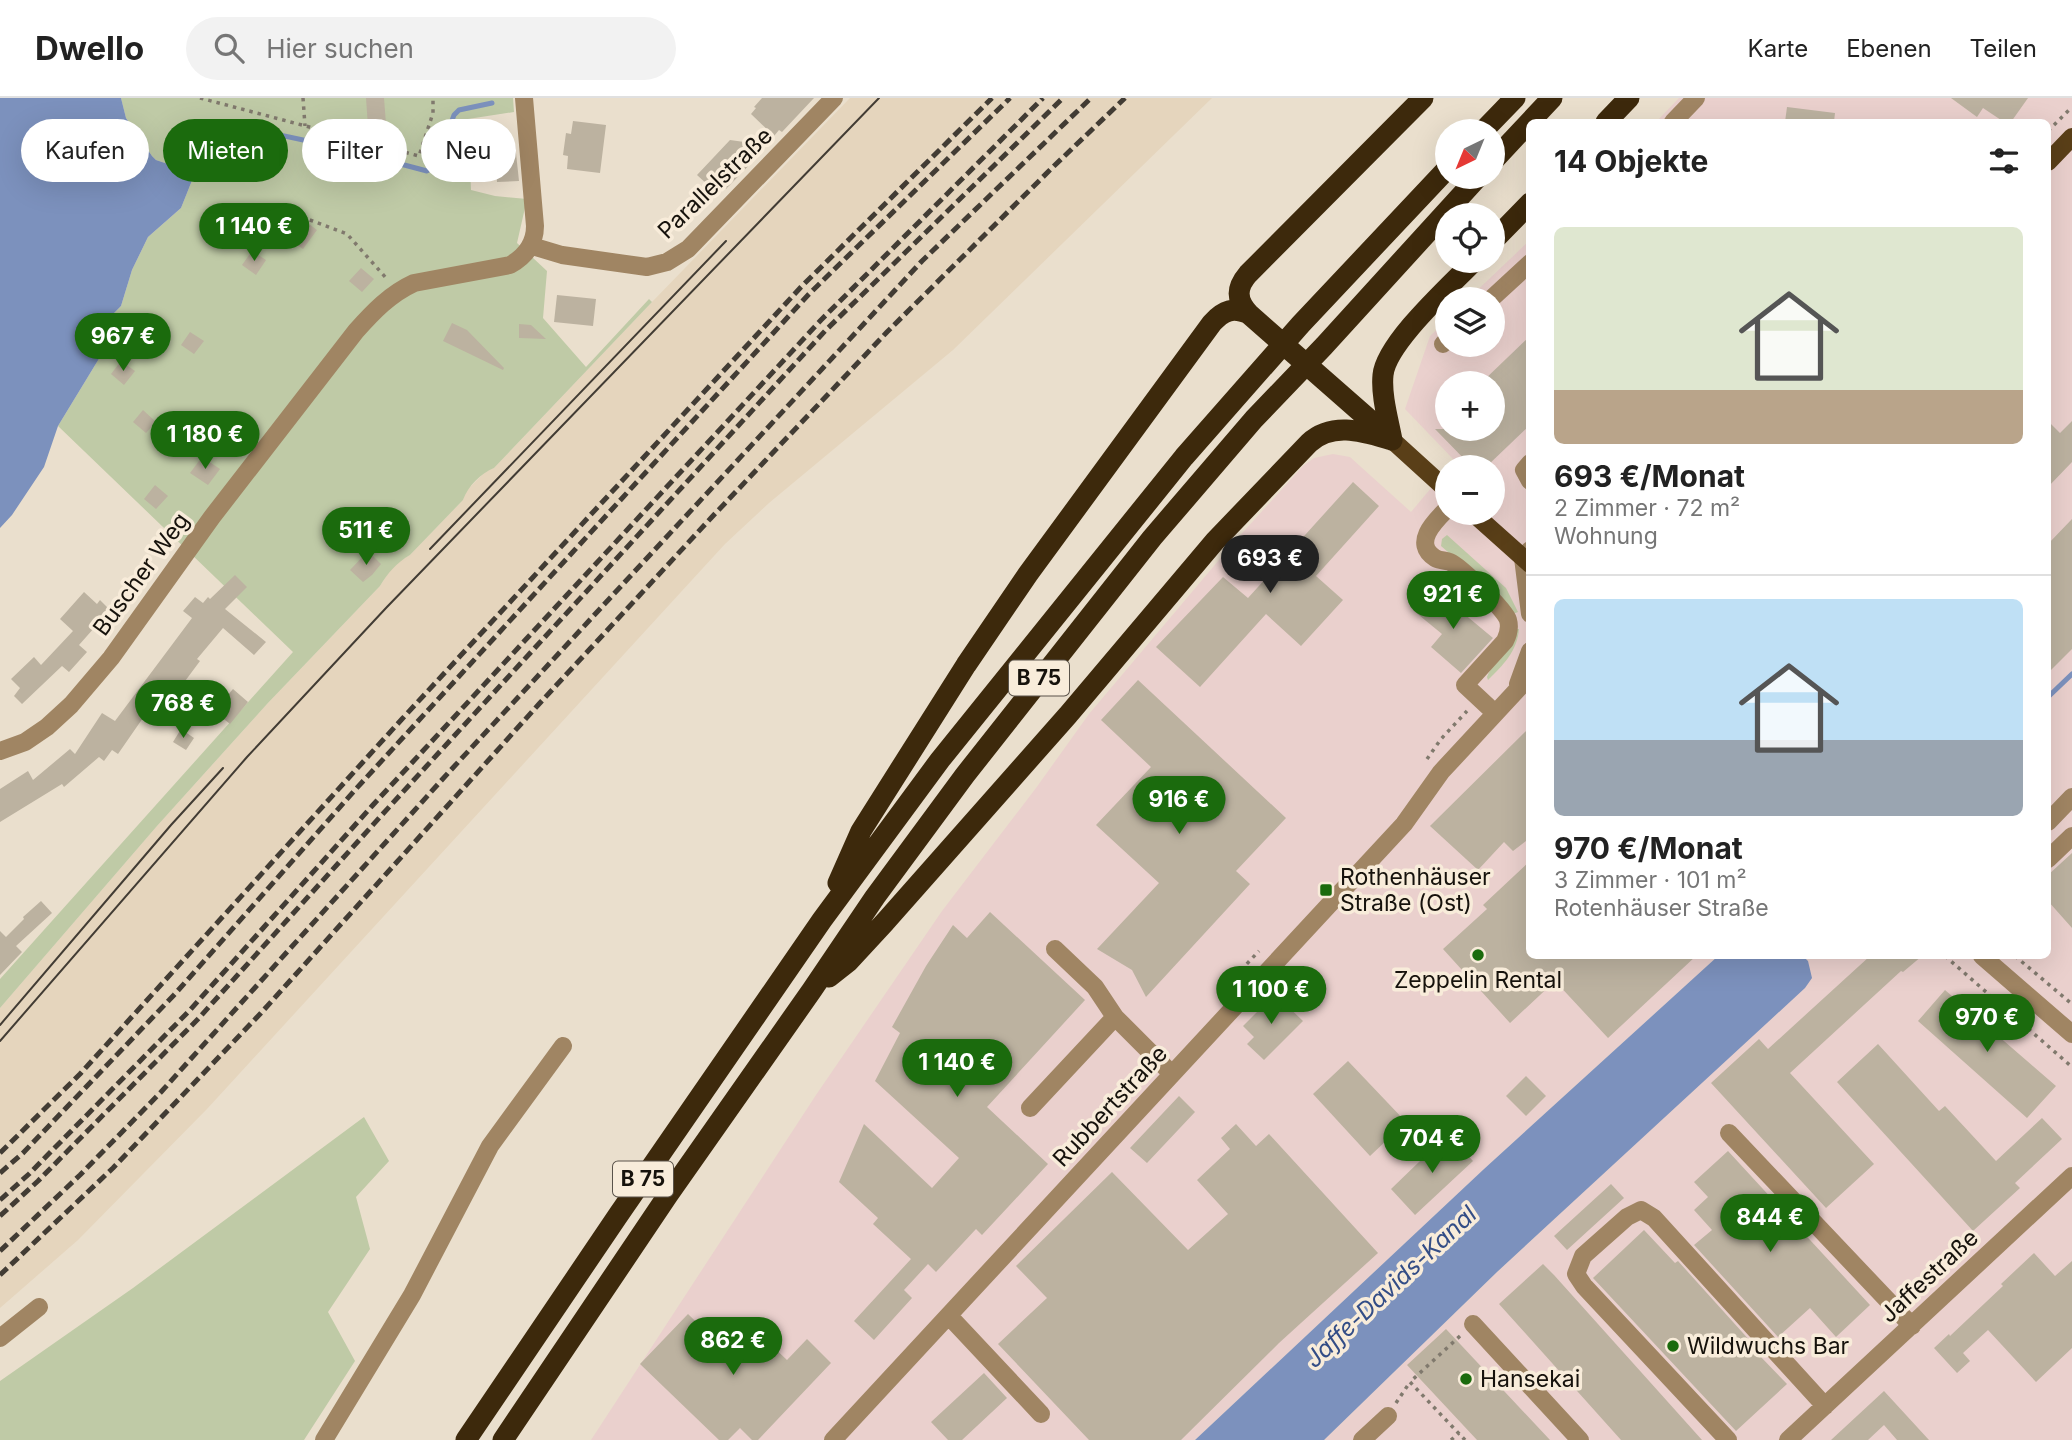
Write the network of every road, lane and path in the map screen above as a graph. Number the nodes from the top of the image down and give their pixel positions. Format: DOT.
graph roads {
  1 [pos="200,98"];
  2 [pos="303,98"];
  3 [pos="432,98"];
  4 [pos="524,98"];
  5 [pos="834,98"];
  6 [pos="1423,98"];
  7 [pos="1515,98"];
  8 [pos="1552,98"];
  9 [pos="1629,98"];
  10 [pos="1696,98"];
  11 [pos="2072,107"];
  12 [pos="304,119"];
  13 [pos="1495,119"];
  14 [pos="1532,119"];
  15 [pos="1609,119"];
  16 [pos="1676,119"];
  17 [pos="302,125"];
  18 [pos="1526,126"];
  19 [pos="2051,128"];
  20 [pos="2072,137"];
  21 [pos="1505,148"];
  22 [pos="407,153"];
  23 [pos="2051,159"];
  24 [pos="1435,182"];
  25 [pos="1467,189"];
  26 [pos="1526,207"];
  27 [pos="278,208"];
  28 [pos="1505,229"];
  29 [pos="532,246"];
  30 [pos="1526,267"];
  31 [pos="1463,273"];
  32 [pos="1504,287"];
  33 [pos="397,291"];
  34 [pos="1250,314"];
  35 [pos="1392,440"];
  36 [pos="1435,479"];
  37 [pos="1435,522"];
  38 [pos="1487,525"];
  39 [pos="1526,557"];
  40 [pos="1526,662"];
  41 [pos="1526,680"];
  42 [pos="1515,691"];
  43 [pos="1495,713"];
  44 [pos="0,751"];
  45 [pos="2072,797"];
  46 [pos="2051,819"];
  47 [pos="2072,836"];
  48 [pos="2051,856"];
  49 [pos="822,920"];
  50 [pos="1055,949"];
  51 [pos="1948,959"];
  52 [pos="1985,959"];
  53 [pos="2019,959"];
  54 [pos="812,990"];
  55 [pos="2072,1004"];
  56 [pos="1115,1017"];
  57 [pos="2072,1034"];
  58 [pos="563,1046"];
  59 [pos="2072,1067"];
  60 [pos="1172,1074"];
  61 [pos="1030,1108"];
  62 [pos="1729,1133"];
  63 [pos="2072,1176"];
  64 [pos="39,1307"];
  65 [pos="949,1315"];
  66 [pos="1473,1324"];
  67 [pos="1912,1326"];
  68 [pos="0,1338"];
  69 [pos="1410,1382"];
  70 [pos="1825,1406"];
  71 [pos="1041,1414"];
  72 [pos="1388,1416"];
  73 [pos="1459,1433"];
  74 [pos="324,1440"];
  75 [pos="466,1440"];
  76 [pos="503,1440"];
  77 [pos="833,1440"];
  78 [pos="1362,1440"];
  79 [pos="1451,1440"];
  80 [pos="1465,1440"];
  81 [pos="1580,1440"];
  82 [pos="1728,1440"];
  83 [pos="1788,1440"];
  1 -- 17 [label="path"];
  2 -- 12 [label="path"];
  3 -- 22 [label="path"];
  4 -- 29 [label="street"];
  5 -- 29 [label="street, Parallelstraße"];
  6 -- 34 [label="highway"];
  7 -- 13 [label="highway"];
  8 -- 14 [label="highway"];
  9 -- 15 [label="highway"];
  10 -- 16 [label="street"];
  11 -- 19 [label="path"];
  18 -- 21 [label="highway"];
  20 -- 23 [label="main road"];
  24 -- 49 [label="highway, B 75"];
  25 -- 54 [label="highway, B 75"];
  26 -- 28 [label="highway"];
  27 -- 33 [label="path"];
  29 -- 33 [label="street, Buscher Weg"];
  30 -- 32 [label="street"];
  31 -- 35 [label="highway"];
  33 -- 44 [label="street, Buscher Weg"];
  34 -- 35 [label="highway"];
  34 -- 49 [label="highway"];
  35 -- 36 [label="main road"];
  35 -- 54 [label="highway, B 75"];
  37 -- 43 [label="street"];
  38 -- 39 [label="main road"];
  40 -- 42 [label="street"];
  41 -- 42 [label="street, Rubbertstraße"];
  42 -- 43 [label="street, Rubbertstraße"];
  43 -- 60 [label="street, Rubbertstraße"];
  45 -- 46 [label="street"];
  47 -- 48 [label="street"];
  49 -- 75 [label="highway, B 75"];
  50 -- 56 [label="street"];
  51 -- 59 [label="path"];
  52 -- 57 [label="street"];
  53 -- 55 [label="path"];
  54 -- 76 [label="highway, B 75"];
  56 -- 60 [label="street"];
  56 -- 61 [label="street"];
  58 -- 74 [label="street"];
  60 -- 65 [label="street, Rubbertstraße"];
  62 -- 67 [label="street"];
  63 -- 67 [label="street, Jaffestraße"];
  64 -- 68 [label="street"];
  65 -- 71 [label="street"];
  65 -- 77 [label="street, Rubbertstraße"];
  66 -- 69 [label="path"];
  66 -- 81 [label="street"];
  67 -- 70 [label="street, Jaffestraße"];
  69 -- 72 [label="path"];
  69 -- 73 [label="path"];
  70 -- 82 [label="street"];
  70 -- 83 [label="street, Jaffestraße"];
  72 -- 78 [label="street"];
  73 -- 79 [label="path"];
  73 -- 80 [label="path"];
}
